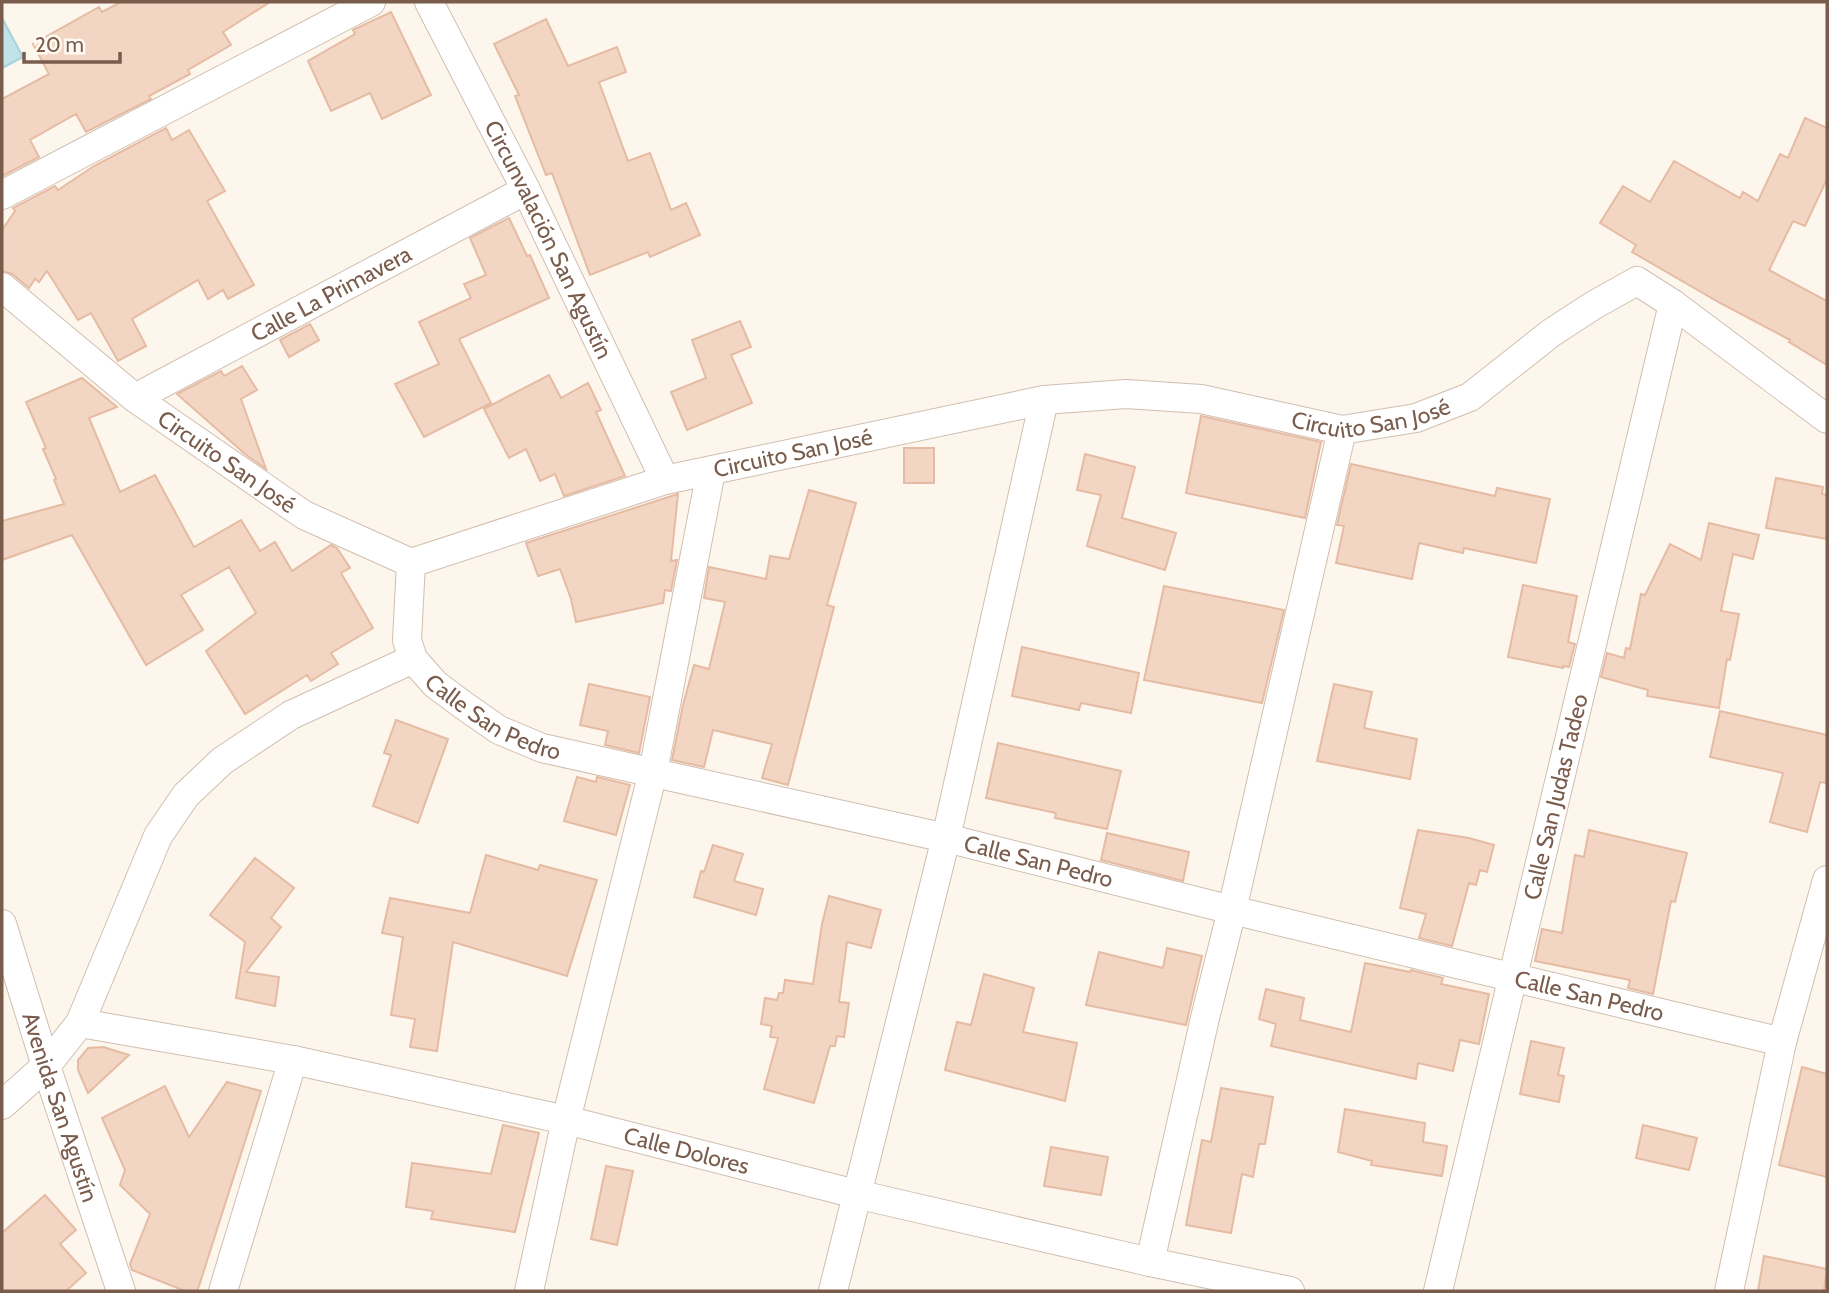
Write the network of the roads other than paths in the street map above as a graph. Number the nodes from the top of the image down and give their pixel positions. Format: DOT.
graph roads {
  1 [pos="370,2"];
  2 [pos="429,2"];
  3 [pos="526,190"];
  4 [pos="2,195"];
  5 [pos="2,287"];
  6 [pos="1674,304"];
  7 [pos="135,398"];
  8 [pos="1044,400"];
  9 [pos="1827,419"];
  10 [pos="1342,430"];
  11 [pos="711,471"];
  12 [pos="665,480"];
  13 [pos="411,563"];
  14 [pos="413,659"];
  15 [pos="653,772"];
  16 [pos="946,838"];
  17 [pos="1827,880"];
  18 [pos="1233,910"];
  19 [pos="2,924"];
  20 [pos="1512,978"];
  21 [pos="80,1023"];
  22 [pos="1782,1042"];
  23 [pos="293,1060"];
  24 [pos="46,1066"];
  25 [pos="2,1105"];
  26 [pos="566,1120"];
  27 [pos="856,1194"];
  28 [pos="1150,1262"];
  29 [pos="121,1291"];
  30 [pos="223,1291"];
  31 [pos="528,1291"];
  32 [pos="833,1291"];
  33 [pos="1290,1291"];
  34 [pos="1438,1291"];
  35 [pos="1729,1291"];
  1 -- 4 [label="street"];
  2 -- 3 [label="street, Circunvalación San Agustín"];
  3 -- 7 [label="street, Calle La Primavera"];
  3 -- 12 [label="street, Circunvalación San Agustín"];
  5 -- 7 [label="street, Circuito San José"];
  6 -- 9 [label="street"];
  6 -- 10 [label="street, Circuito San José"];
  6 -- 20 [label="street, Calle San Judas Tadeo"];
  7 -- 13 [label="street, Circuito San José"];
  8 -- 10 [label="street, Circuito San José"];
  8 -- 11 [label="street, Circuito San José"];
  8 -- 16 [label="street"];
  10 -- 18 [label="street"];
  11 -- 12 [label="street, Circuito San José"];
  11 -- 15 [label="street"];
  12 -- 13 [label="street, Circuito San José"];
  13 -- 14 [label="street, Calle San Pedro"];
  14 -- 15 [label="street, Calle San Pedro"];
  14 -- 21 [label="street"];
  15 -- 16 [label="street, Calle San Pedro"];
  15 -- 26 [label="street"];
  16 -- 18 [label="street, Calle San Pedro"];
  16 -- 27 [label="street"];
  17 -- 22 [label="street"];
  18 -- 20 [label="street, Calle San Pedro"];
  18 -- 28 [label="street"];
  19 -- 24 [label="street, Avenida San Agustín"];
  20 -- 22 [label="street, Calle San Pedro"];
  20 -- 34 [label="street, Calle San Judas Tadeo"];
  21 -- 23 [label="street, Calle Dolores"];
  21 -- 24 [label="street"];
  22 -- 35 [label="street"];
  23 -- 26 [label="street, Calle Dolores"];
  23 -- 30 [label="street"];
  24 -- 25 [label="street"];
  24 -- 29 [label="street, Avenida San Agustín"];
  26 -- 27 [label="street, Calle Dolores"];
  26 -- 31 [label="street"];
  27 -- 28 [label="street, Calle Dolores"];
  27 -- 32 [label="street"];
  28 -- 33 [label="street, Calle Dolores"];
}
